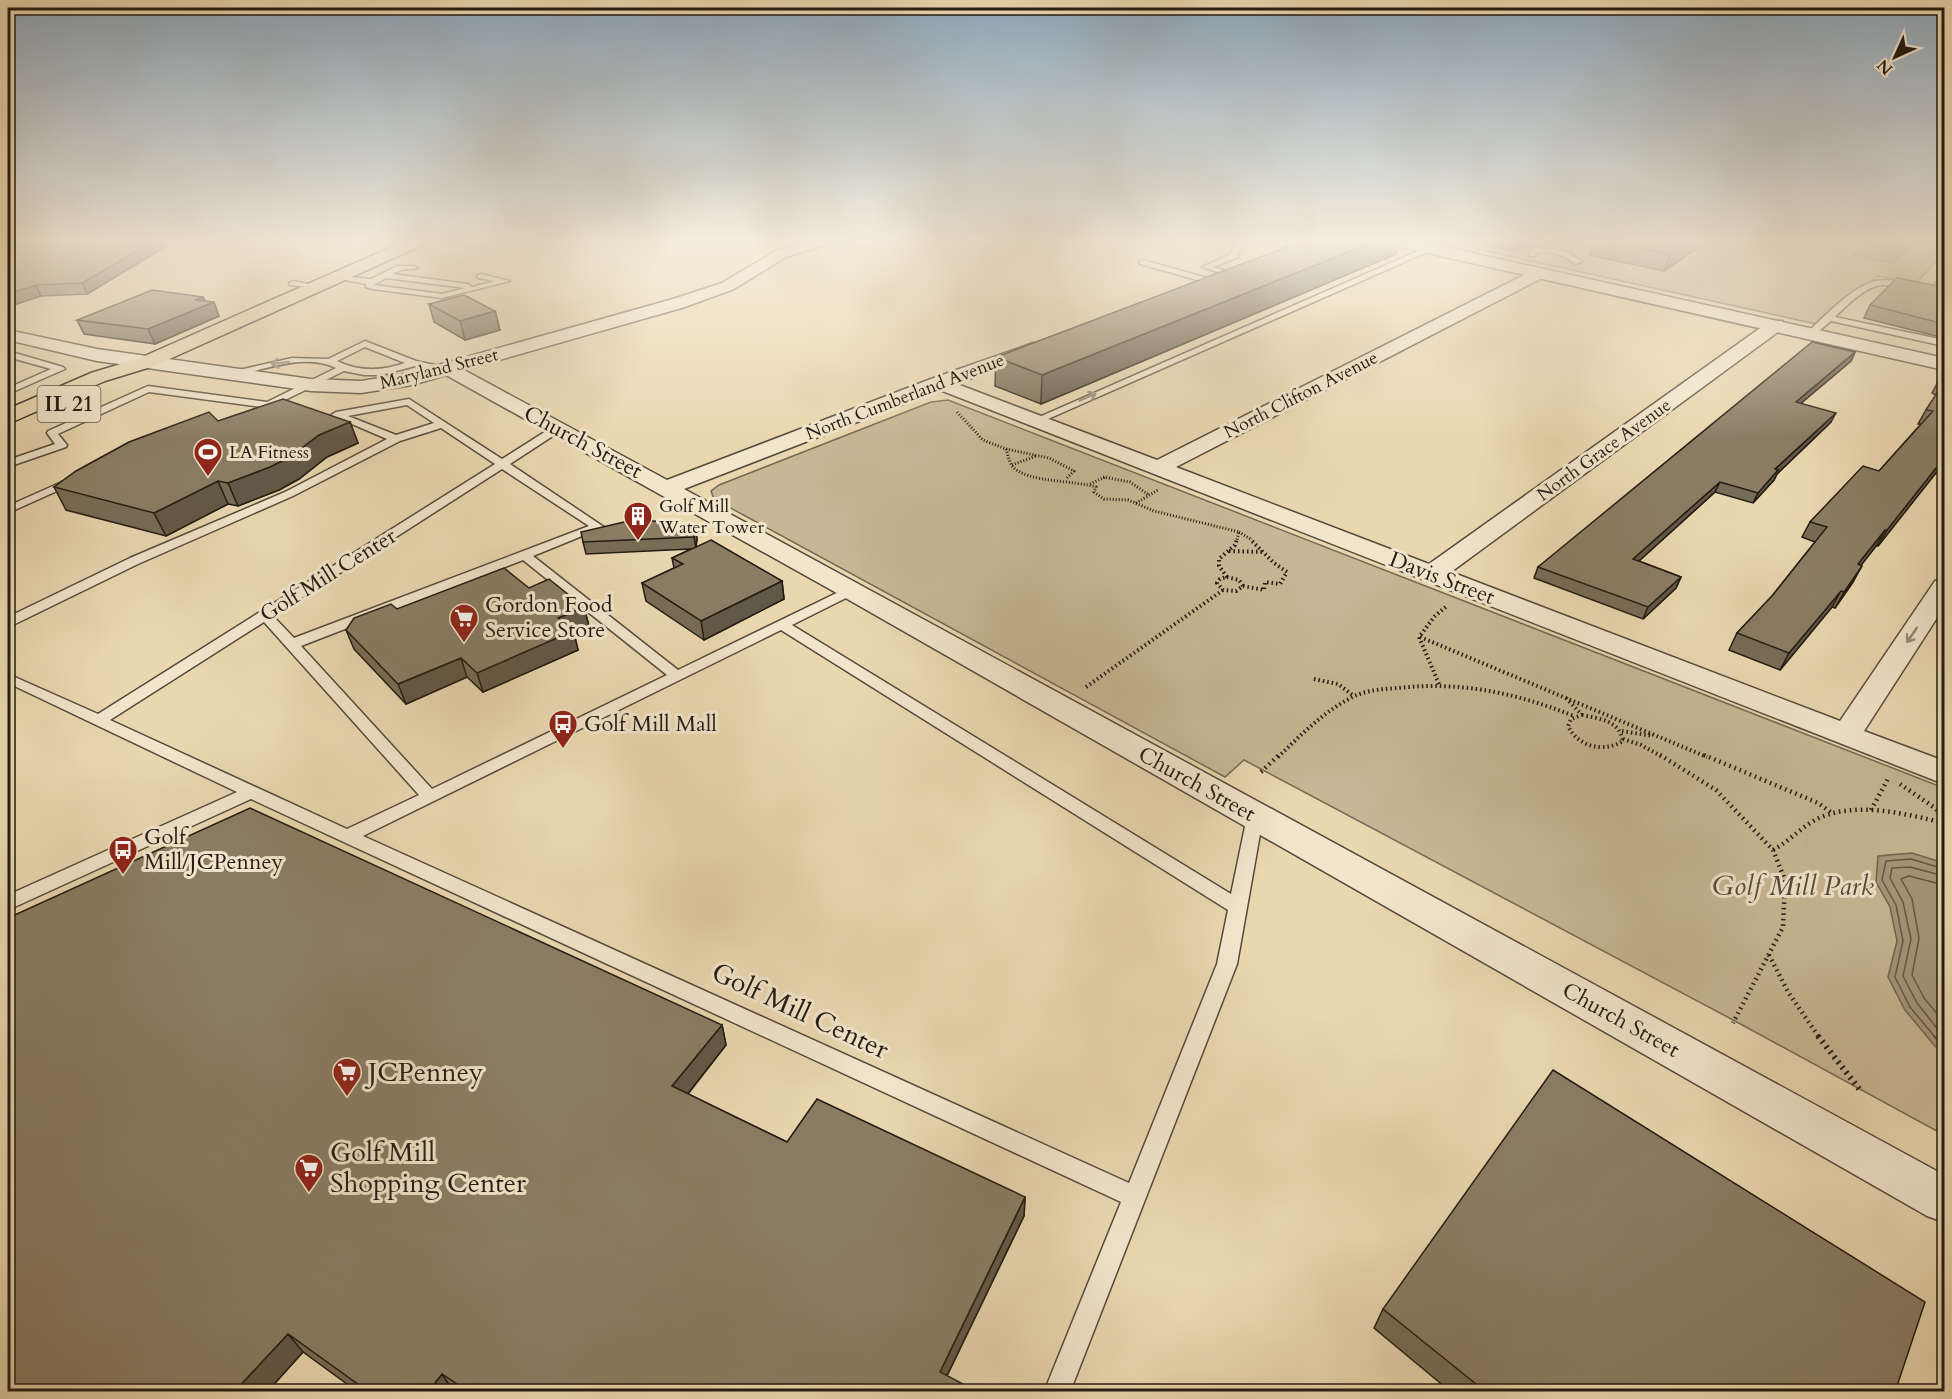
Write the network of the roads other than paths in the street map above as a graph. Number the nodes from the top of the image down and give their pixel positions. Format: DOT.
graph roads {
  1 [pos="271,307"];
  2 [pos="664,307"];
  3 [pos="1296,307"];
  4 [pos="1477,307"];
  5 [pos="1696,307"];
  6 [pos="1841,307"];
  7 [pos="1830,318"];
  8 [pos="1776,325"];
  9 [pos="1810,333"];
  10 [pos="8,335"];
  11 [pos="1046,342"];
  12 [pos="1944,343"];
  13 [pos="8,354"];
  14 [pos="147,362"];
  15 [pos="329,362"];
  16 [pos="414,363"];
  17 [pos="1944,364"];
  18 [pos="344,368"];
  19 [pos="448,369"];
  20 [pos="232,374"];
  21 [pos="938,383"];
  22 [pos="311,385"];
  23 [pos="8,391"];
  24 [pos="267,405"];
  25 [pos="290,408"];
  26 [pos="238,414"];
  27 [pos="8,417"];
  28 [pos="1035,421"];
  29 [pos="442,424"];
  30 [pos="558,428"];
  31 [pos="8,432"];
  32 [pos="396,439"];
  33 [pos="8,464"];
  34 [pos="502,464"];
  35 [pos="82,477"];
  36 [pos="1162,478"];
  37 [pos="667,488"];
  38 [pos="8,510"];
  39 [pos="524,555"];
  40 [pos="1432,574"];
  41 [pos="1944,587"];
  42 [pos="851,590"];
  43 [pos="265,615"];
  44 [pos="8,622"];
  45 [pos="781,624"];
  46 [pos="292,644"];
  47 [pos="677,676"];
  48 [pos="8,678"];
  49 [pos="98,721"];
  50 [pos="1846,735"];
  51 [pos="1944,773"];
  52 [pos="251,792"];
  53 [pos="430,797"];
  54 [pos="1255,817"];
  55 [pos="348,836"];
  56 [pos="8,903"];
  57 [pos="1238,907"];
  58 [pos="1134,1197"];
  59 [pos="1944,1200"];
  60 [pos="1057,1392"];
  1 -- 14 [label="main road, IL 21"];
  2 -- 19 [label="street, Maryland Street"];
  28 -- 3 [label="lane, one-way"];
  4 -- 36 [label="street, North Clifton Avenue"];
  5 -- 8 [label="street"];
  6 -- 7 [label="lane"];
  7 -- 9 [label="lane"];
  7 -- 12 [label="lane"];
  8 -- 9 [label="street"];
  8 -- 40 [label="street, North Grace Avenue"];
  9 -- 17 [label="street"];
  10 -- 14 [label="street, Maryland Street"];
  11 -- 21 [label="street, North Cumberland Avenue"];
  13 -- 23 [label="lane"];
  14 -- 20 [label="street, Maryland Street"];
  14 -- 27 [label="main road, IL 21"];
  14 -- 31 [label="main road, IL 21"];
  15 -- 16 [label="lane"];
  15 -- 18 [label="lane"];
  15 -- 20 [label="lane, one-way"];
  16 -- 18 [label="lane"];
  16 -- 19 [label="lane"];
  18 -- 22 [label="lane"];
  19 -- 22 [label="street, Maryland Street"];
  19 -- 30 [label="street, Church Street"];
  20 -- 22 [label="street, Maryland Street"];
  21 -- 28 [label="street, Davis Street"];
  21 -- 37 [label="street, North Cumberland Avenue"];
  22 -- 24 [label="lane"];
  24 -- 25 [label="lane"];
  24 -- 26 [label="lane"];
  24 -- 33 [label="lane"];
  28 -- 36 [label="street, Davis Street"];
  29 -- 32 [label="lane"];
  29 -- 32 [label="lane"];
  29 -- 34 [label="lane"];
  30 -- 34 [label="lane, Golf Mill Center"];
  30 -- 37 [label="street, Church Street"];
  32 -- 44 [label="lane"];
  34 -- 39 [label="lane"];
  34 -- 43 [label="lane, Golf Mill Center"];
  35 -- 38 [label="lane"];
  36 -- 40 [label="street, Davis Street"];
  37 -- 42 [label="street, Church Street"];
  39 -- 46 [label="lane"];
  39 -- 47 [label="lane"];
  40 -- 50 [label="street, Davis Street"];
  41 -- 50 [label="street, one-way"];
  42 -- 45 [label="lane"];
  42 -- 54 [label="street, Church Street"];
  43 -- 46 [label="lane"];
  43 -- 49 [label="lane, Golf Mill Center"];
  45 -- 47 [label="lane"];
  45 -- 57 [label="lane"];
  46 -- 53 [label="lane"];
  47 -- 53 [label="lane"];
  48 -- 49 [label="lane, Golf Mill Center"];
  49 -- 52 [label="lane, Golf Mill Center"];
  50 -- 51 [label="street, Davis Street"];
  52 -- 55 [label="lane, Golf Mill Center"];
  52 -- 56 [label="lane"];
  53 -- 55 [label="lane"];
  54 -- 57 [label="lane"];
  54 -- 59 [label="street, Church Street"];
  55 -- 58 [label="lane, Golf Mill Center"];
  57 -- 58 [label="lane"];
  58 -- 60 [label="lane"];
}
